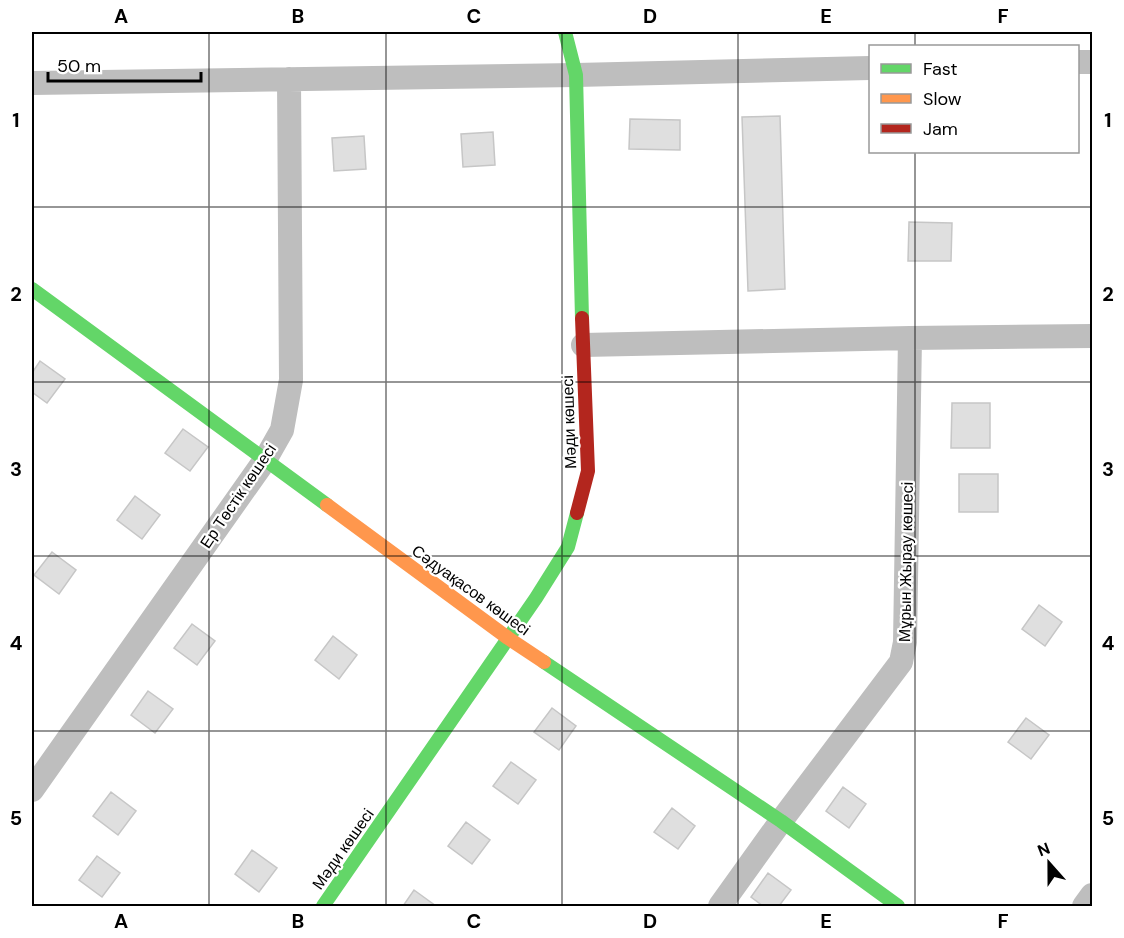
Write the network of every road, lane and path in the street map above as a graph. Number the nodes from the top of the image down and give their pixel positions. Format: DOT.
graph roads {
  1 [pos="565,32"];
  2 [pos="869,68"];
  3 [pos="576,75"];
  4 [pos="289,79"];
  5 [pos="32,83"];
  6 [pos="32,290"];
  7 [pos="1092,336"];
  8 [pos="910,338"];
  9 [pos="582,345"];
  10 [pos="265,460"];
  11 [pos="508,638"];
  12 [pos="32,790"];
  13 [pos="781,821"];
  14 [pos="1092,895"];
  15 [pos="323,906"];
  16 [pos="720,906"];
  17 [pos="898,906"];
  18 [pos="1084,906"];
  1 -- 3 [label="street, Мәди көшесі"];
  2 -- 3 [label="street"];
  3 -- 4 [label="street"];
  3 -- 9 [label="street, Мәди көшесі"];
  4 -- 5 [label="street"];
  4 -- 10 [label="street, Ер Төстік көшесі"];
  6 -- 10 [label="street, Сәдуақасов көшесі"];
  7 -- 8 [label="street"];
  8 -- 9 [label="street"];
  8 -- 13 [label="street, Мұрын Жырау көшесі"];
  9 -- 11 [label="street, Мәди көшесі"];
  10 -- 11 [label="street, Сәдуақасов көшесі"];
  10 -- 12 [label="street, Ер Төстік көшесі"];
  11 -- 13 [label="street, Сәдуақасов көшесі"];
  11 -- 15 [label="street, Мәди көшесі"];
  13 -- 16 [label="street, Мұрын Жырау көшесі"];
  13 -- 17 [label="street, Сәдуақасов көшесі"];
  14 -- 18 [label="street"];
}
